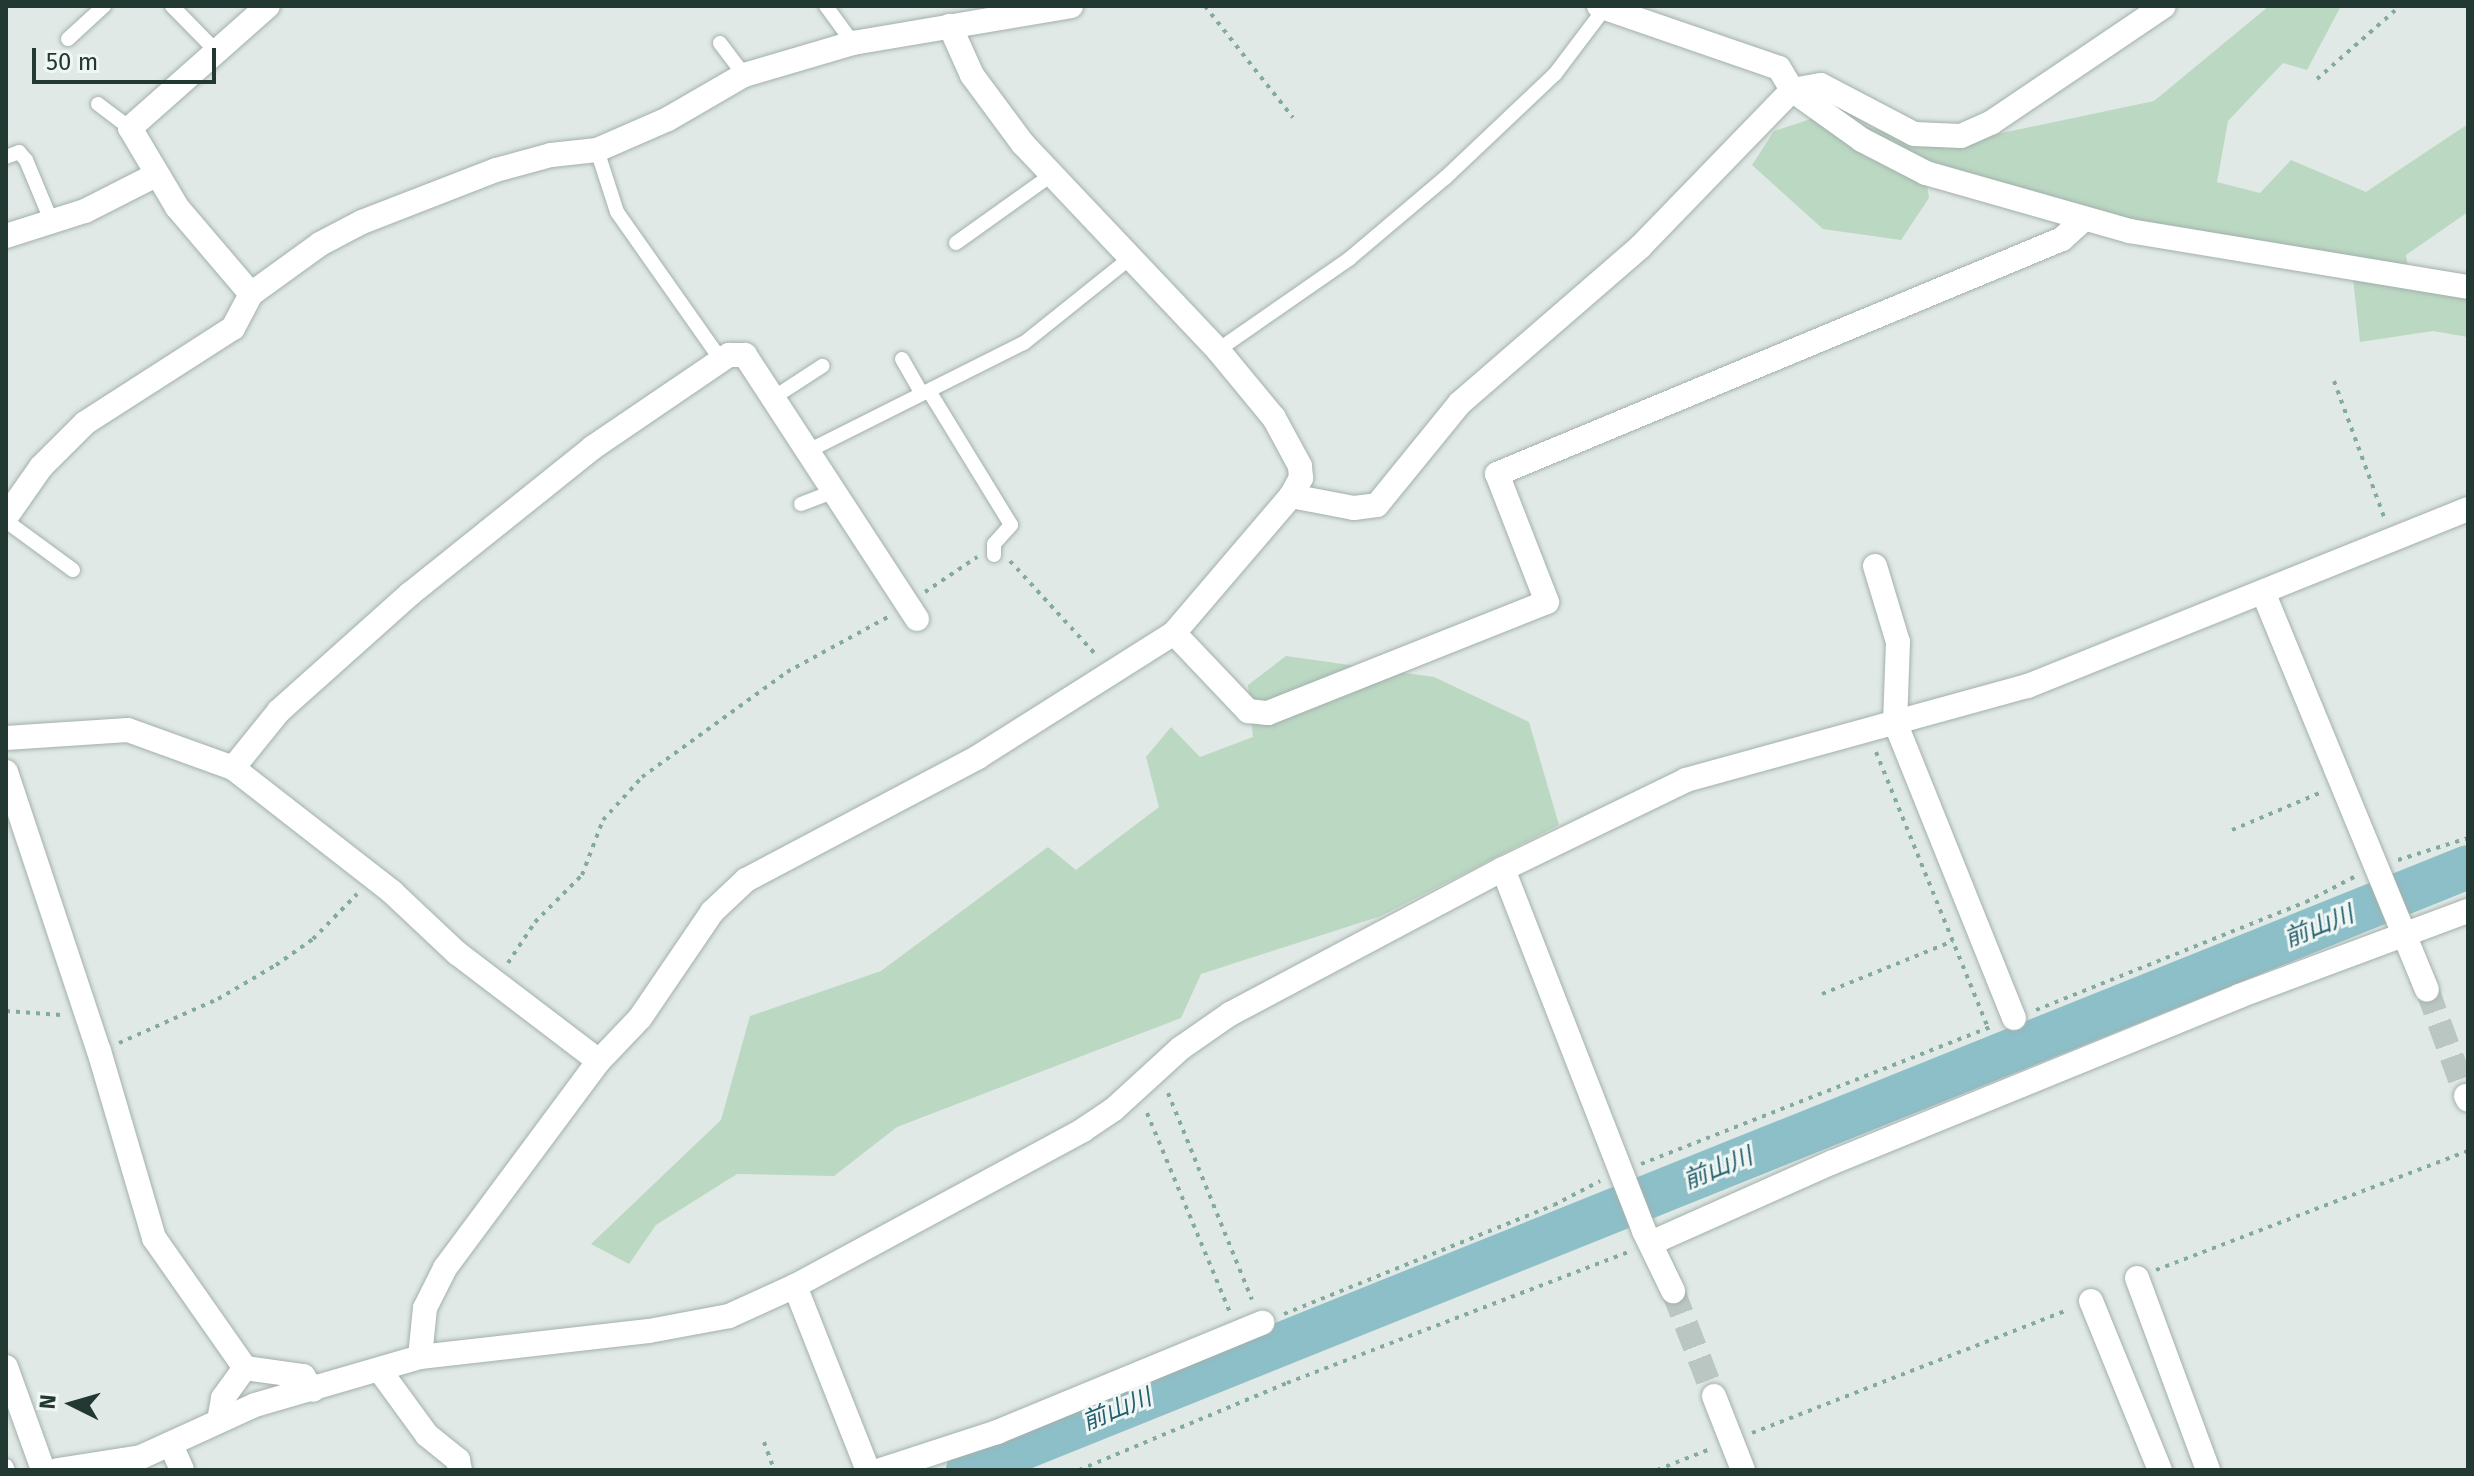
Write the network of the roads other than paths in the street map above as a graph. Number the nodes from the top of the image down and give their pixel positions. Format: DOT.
graph roads {
  1 [pos="104,6"];
  2 [pos="172,6"];
  3 [pos="268,6"];
  4 [pos="826,6"];
  5 [pos="1071,6"];
  6 [pos="2164,6"];
  7 [pos="1602,7"];
  8 [pos="1044,9"];
  9 [pos="950,26"];
  10 [pos="68,39"];
  11 [pos="720,43"];
  12 [pos="853,43"];
  13 [pos="218,53"];
  14 [pos="744,75"];
  15 [pos="1792,90"];
  16 [pos="98,104"];
  17 [pos="130,128"];
  18 [pos="597,150"];
  19 [pos="6,157"];
  20 [pos="156,175"];
  21 [pos="1050,176"];
  22 [pos="2084,219"];
  23 [pos="51,220"];
  24 [pos="6,236"];
  25 [pos="956,243"];
  26 [pos="1129,259"];
  27 [pos="2468,287"];
  28 [pos="251,294"];
  29 [pos="1218,350"];
  30 [pos="902,359"];
  31 [pos="721,360"];
  32 [pos="822,366"];
  33 [pos="926,392"];
  34 [pos="773,398"];
  35 [pos="808,451"];
  36 [pos="835,491"];
  37 [pos="1291,496"];
  38 [pos="801,504"];
  39 [pos="9,506"];
  40 [pos="2468,509"];
  41 [pos="994,555"];
  42 [pos="1875,566"];
  43 [pos="73,570"];
  44 [pos="2263,592"];
  45 [pos="913,612"];
  46 [pos="1174,633"];
  47 [pos="1895,722"];
  48 [pos="6,738"];
  49 [pos="233,768"];
  50 [pos="6,772"];
  51 [pos="1503,869"];
  52 [pos="2468,911"];
  53 [pos="2402,929"];
  54 [pos="2427,989"];
  55 [pos="2014,1018"];
  56 [pos="599,1061"];
  57 [pos="1647,1237"];
  58 [pos="2137,1278"];
  59 [pos="795,1286"];
  60 [pos="1673,1291"];
  61 [pos="2091,1301"];
  62 [pos="1262,1323"];
  63 [pos="420,1357"];
  64 [pos="6,1367"];
  65 [pos="245,1368"];
  66 [pos="381,1372"];
  67 [pos="313,1390"];
  68 [pos="1714,1396"];
  69 [pos="219,1421"];
  70 [pos="171,1445"];
  71 [pos="43,1470"];
  72 [pos="58,1470"];
  73 [pos="182,1470"];
  74 [pos="460,1470"];
  75 [pos="868,1470"];
  76 [pos="881,1470"];
  77 [pos="1743,1470"];
  78 [pos="2160,1470"];
  79 [pos="2208,1470"];
  1 -- 10 [label="lane"];
  2 -- 13 [label="lane"];
  3 -- 13 [label="street"];
  4 -- 12 [label="lane"];
  5 -- 8 [label="street"];
  6 -- 15 [label="street"];
  7 -- 15 [label="street"];
  7 -- 29 [label="lane"];
  8 -- 9 [label="street"];
  9 -- 12 [label="street"];
  9 -- 21 [label="street"];
  11 -- 14 [label="lane"];
  12 -- 14 [label="street"];
  13 -- 17 [label="street"];
  14 -- 18 [label="street"];
  15 -- 22 [label="street"];
  15 -- 37 [label="street"];
  16 -- 17 [label="lane"];
  17 -- 20 [label="street"];
  18 -- 28 [label="street"];
  18 -- 31 [label="lane"];
  19 -- 23 [label="lane"];
  20 -- 23 [label="street"];
  20 -- 28 [label="street"];
  21 -- 25 [label="lane"];
  21 -- 26 [label="street"];
  22 -- 27 [label="street"];
  22 -- 46 [label="street"];
  23 -- 24 [label="street"];
  26 -- 29 [label="street"];
  26 -- 33 [label="lane"];
  28 -- 39 [label="street"];
  29 -- 37 [label="street"];
  30 -- 33 [label="lane"];
  31 -- 34 [label="street"];
  31 -- 49 [label="street"];
  32 -- 34 [label="lane"];
  33 -- 35 [label="lane"];
  33 -- 41 [label="lane"];
  34 -- 35 [label="street"];
  35 -- 36 [label="street"];
  36 -- 38 [label="lane"];
  36 -- 45 [label="street"];
  37 -- 46 [label="street"];
  39 -- 43 [label="lane"];
  40 -- 44 [label="street"];
  42 -- 47 [label="street"];
  44 -- 47 [label="street"];
  44 -- 53 [label="street"];
  46 -- 56 [label="street"];
  47 -- 51 [label="street"];
  47 -- 55 [label="street"];
  48 -- 49 [label="street"];
  49 -- 56 [label="street"];
  50 -- 65 [label="street"];
  51 -- 57 [label="street"];
  51 -- 59 [label="street"];
  52 -- 53 [label="street"];
  53 -- 54 [label="street"];
  53 -- 57 [label="street"];
  56 -- 63 [label="street"];
  57 -- 60 [label="street"];
  58 -- 79 [label="street"];
  59 -- 63 [label="street"];
  59 -- 75 [label="street"];
  61 -- 78 [label="street"];
  62 -- 76 [label="street"];
  63 -- 66 [label="street"];
  64 -- 71 [label="street"];
  65 -- 67 [label="street"];
  65 -- 69 [label="street"];
  66 -- 67 [label="street"];
  66 -- 74 [label="street"];
  67 -- 69 [label="street"];
  68 -- 77 [label="street"];
  69 -- 70 [label="street"];
  70 -- 72 [label="street"];
  70 -- 73 [label="street"];
}
